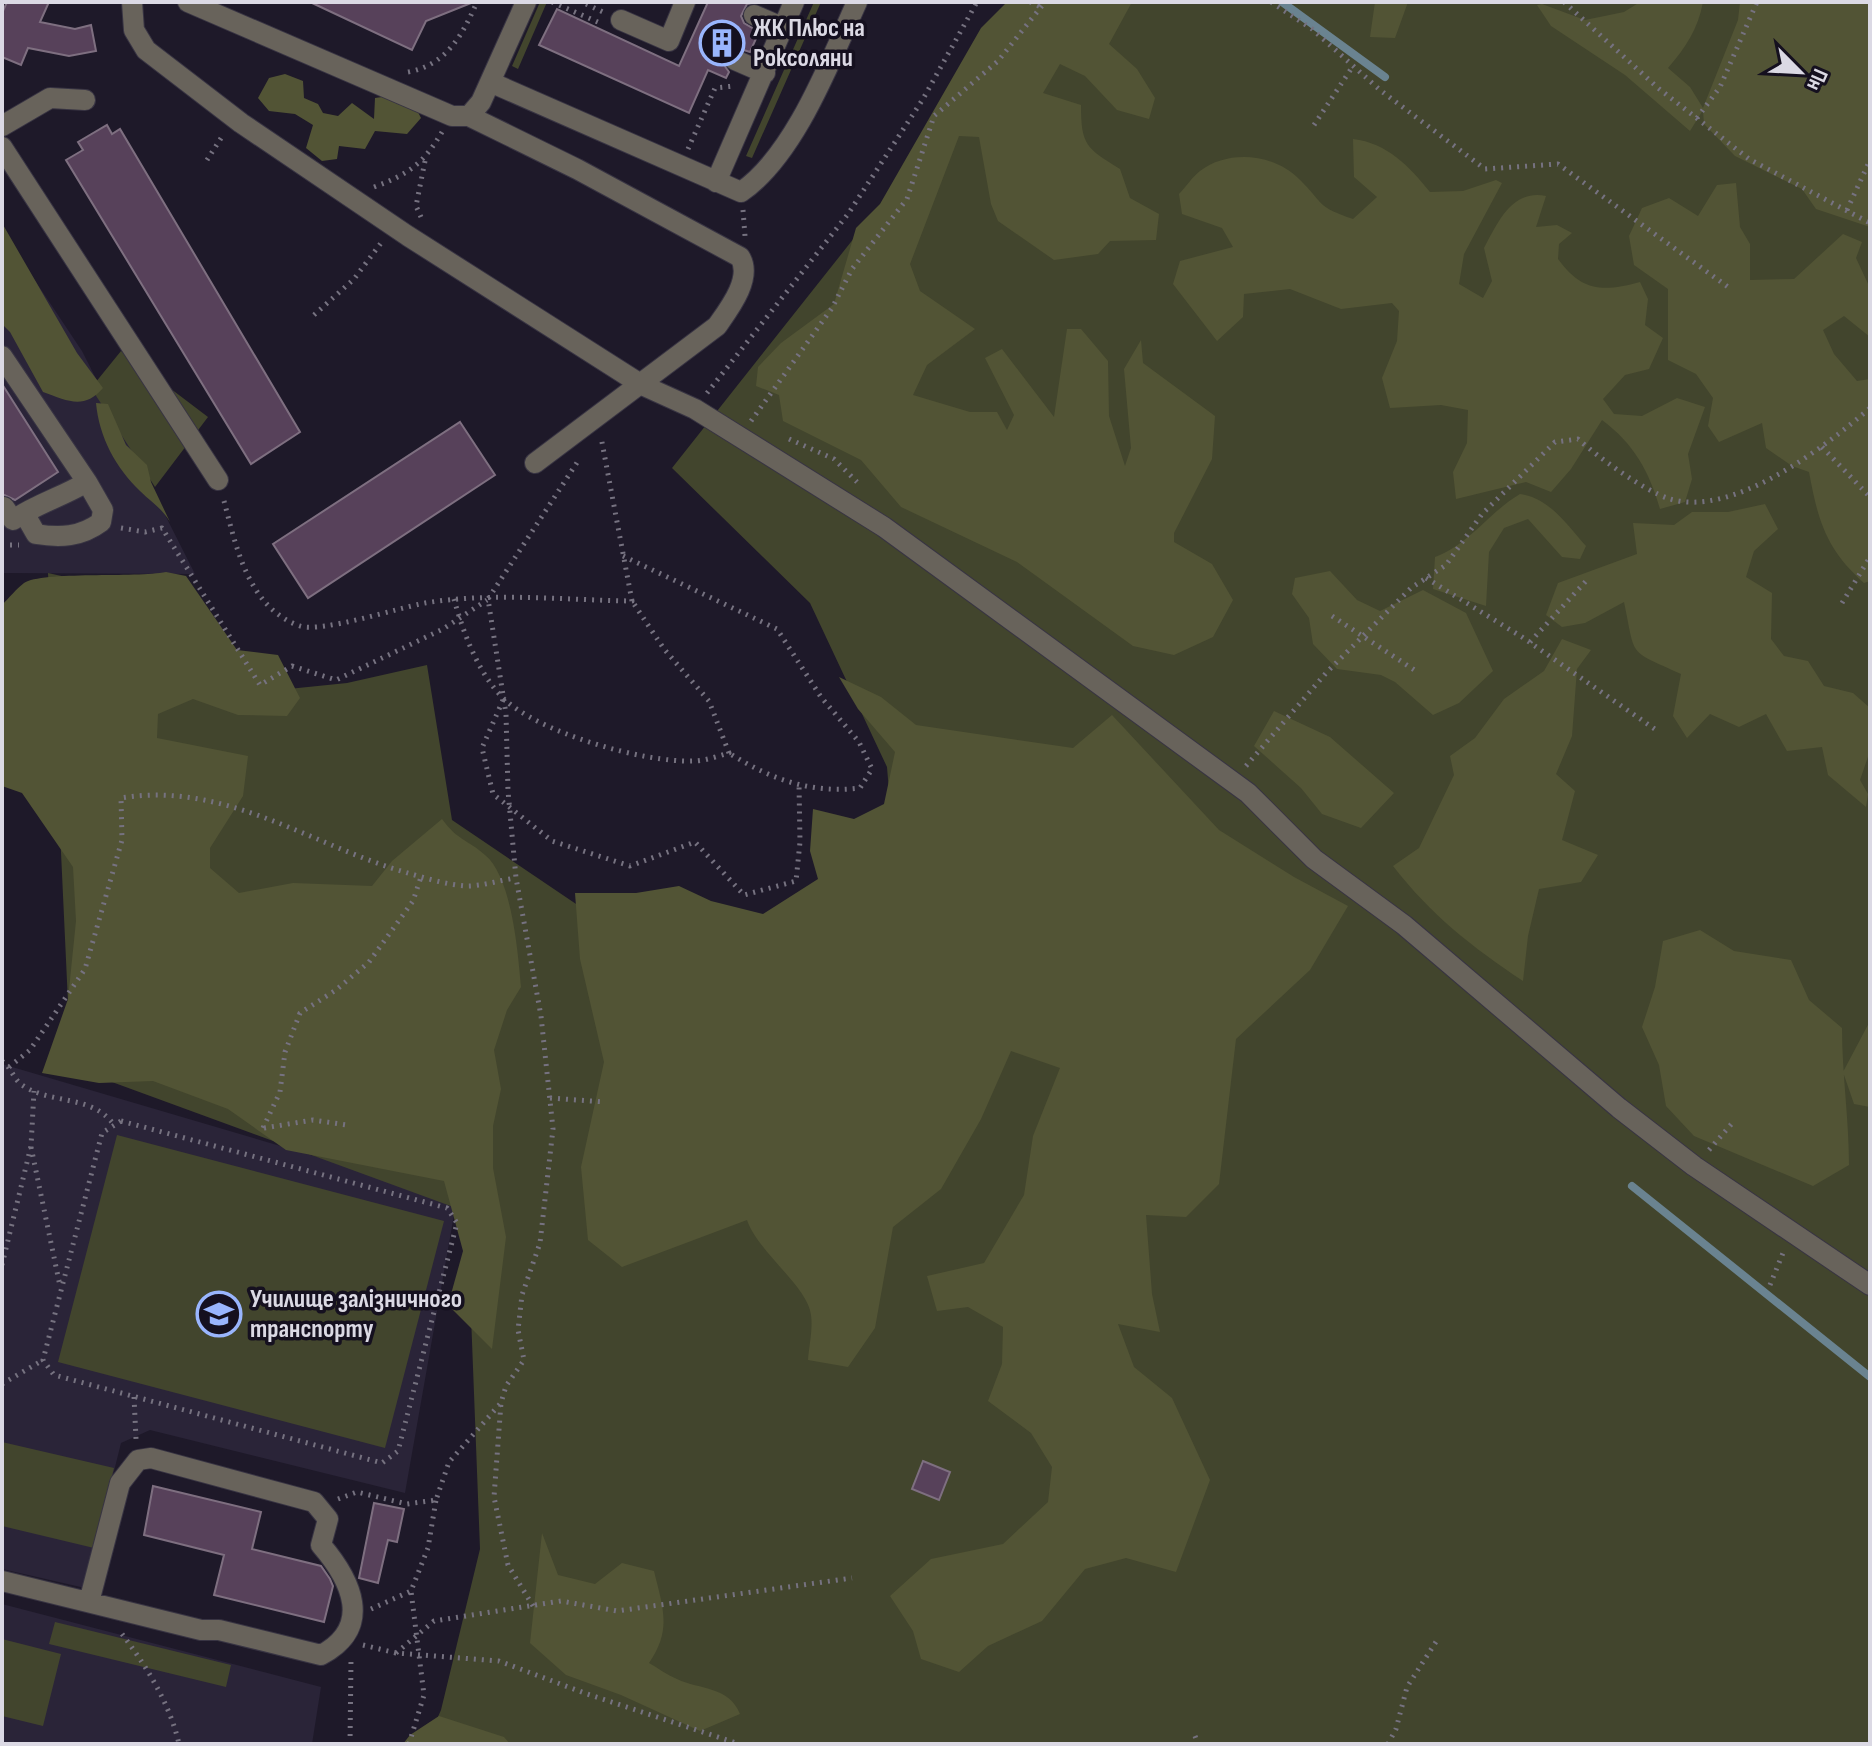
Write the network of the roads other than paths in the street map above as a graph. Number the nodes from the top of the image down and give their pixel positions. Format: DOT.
graph roads {
  1 [pos="132,2"];
  2 [pos="188,2"];
  3 [pos="526,2"];
  4 [pos="685,2"];
  5 [pos="794,2"];
  6 [pos="857,2"];
  7 [pos="754,15"];
  8 [pos="621,20"];
  9 [pos="784,28"];
  10 [pos="490,82"];
  11 [pos="85,100"];
  12 [pos="460,116"];
  13 [pos="2,126"];
  14 [pos="2,147"];
  15 [pos="716,182"];
  16 [pos="2,356"];
  17 [pos="640,384"];
  18 [pos="535,463"];
  19 [pos="218,480"];
  20 [pos="87,482"];
  21 [pos="4,507"];
  22 [pos="28,520"];
  23 [pos="1870,1285"];
  24 [pos="2,1581"];
  25 [pos="94,1604"];
  1 -- 17 [label="lane"];
  2 -- 12 [label="lane"];
  3 -- 10 [label="lane"];
  4 -- 8 [label="lane"];
  5 -- 9 [label="lane"];
  6 -- 15 [label="lane"];
  7 -- 9 [label="lane"];
  9 -- 15 [label="lane"];
  10 -- 12 [label="lane"];
  10 -- 15 [label="lane"];
  11 -- 13 [label="lane"];
  12 -- 17 [label="lane"];
  14 -- 19 [label="lane"];
  16 -- 20 [label="lane"];
  17 -- 18 [label="lane"];
  17 -- 23 [label="lane"];
  20 -- 21 [label="lane"];
  20 -- 22 [label="lane"];
  24 -- 25 [label="lane"];
  25 -- 25 [label="lane"];
}
